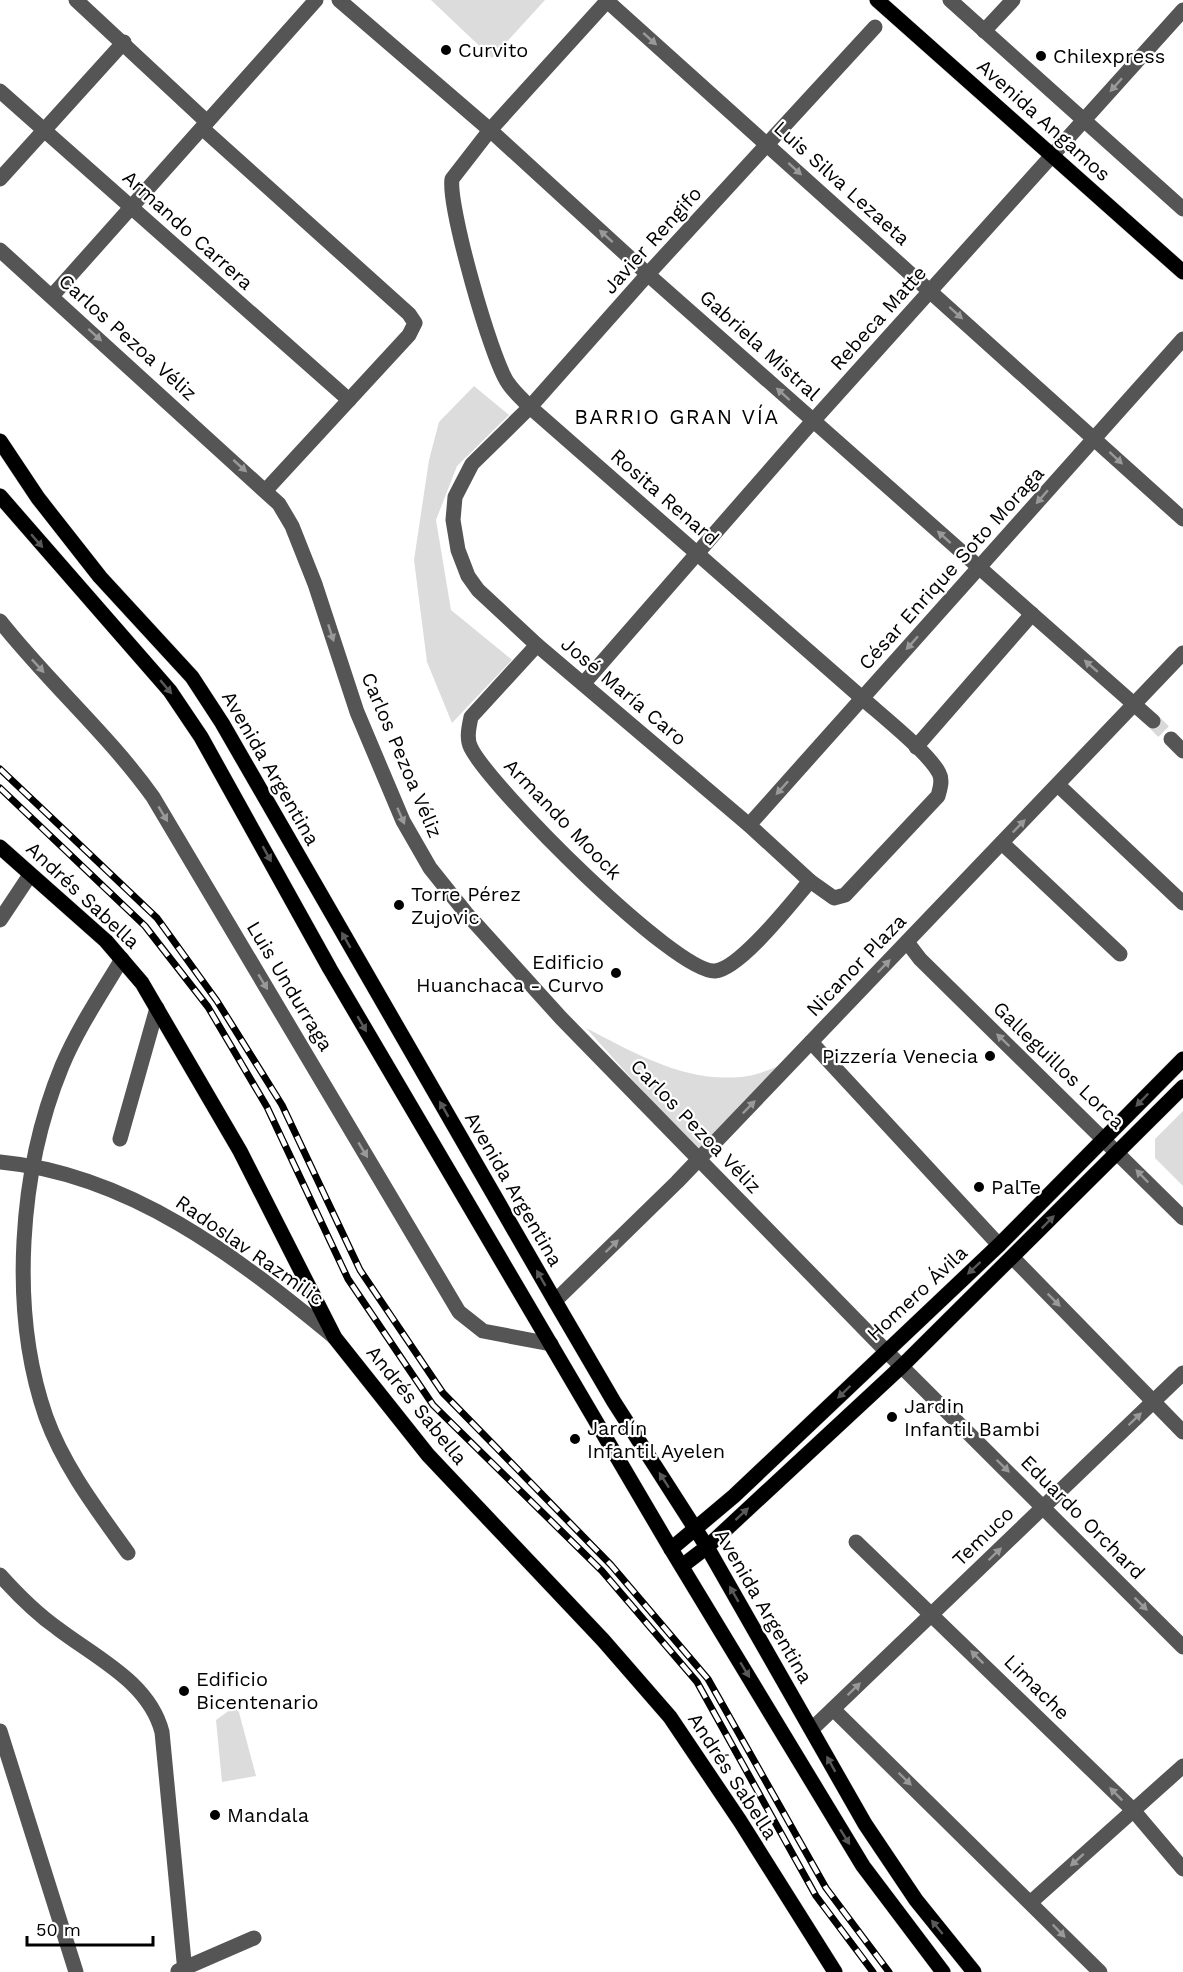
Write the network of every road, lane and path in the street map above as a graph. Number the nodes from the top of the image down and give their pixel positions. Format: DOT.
graph roads {
  1 [pos="76,0"];
  2 [pos="316,0"];
  3 [pos="339,0"];
  4 [pos="607,0"];
  5 [pos="877,0"];
  6 [pos="950,0"];
  7 [pos="1013,0"];
  8 [pos="1183,10"];
  9 [pos="875,27"];
  10 [pos="984,31"];
  11 [pos="124,42"];
  12 [pos="0,90"];
  13 [pos="1083,121"];
  14 [pos="205,125"];
  15 [pos="44,130"];
  16 [pos="490,130"];
  17 [pos="767,144"];
  18 [pos="1052,156"];
  19 [pos="0,179"];
  20 [pos="1182,206"];
  21 [pos="131,207"];
  22 [pos="0,250"];
  23 [pos="1183,273"];
  24 [pos="648,274"];
  25 [pos="931,291"];
  26 [pos="52,296"];
  27 [pos="1183,339"];
  28 [pos="349,400"];
  29 [pos="530,407"];
  30 [pos="814,422"];
  31 [pos="1095,438"];
  32 [pos="0,441"];
  33 [pos="462,481"];
  34 [pos="266,490"];
  35 [pos="0,496"];
  36 [pos="1183,519"];
  37 [pos="698,553"];
  38 [pos="980,568"];
  39 [pos="1032,614"];
  40 [pos="0,621"];
  41 [pos="537,645"];
  42 [pos="1183,653"];
  43 [pos="584,682"];
  44 [pos="862,698"];
  45 [pos="1135,704"];
  46 [pos="1153,722"];
  47 [pos="1171,739"];
  48 [pos="916,747"];
  49 [pos="1183,751"];
  50 [pos="1058,785"];
  51 [pos="749,825"];
  52 [pos="1002,843"];
  53 [pos="0,847"];
  54 [pos="30,875"];
  55 [pos="810,881"];
  56 [pos="834,898"];
  57 [pos="1183,903"];
  58 [pos="0,920"];
  59 [pos="907,942"];
  60 [pos="1120,954"];
  61 [pos="122,959"];
  62 [pos="158,1008"];
  63 [pos="811,1042"];
  64 [pos="1183,1059"];
  65 [pos="1183,1087"];
  66 [pos="120,1139"];
  67 [pos="1104,1139"];
  68 [pos="1119,1153"];
  69 [pos="699,1159"];
  70 [pos="0,1162"];
  71 [pos="31,1164"];
  72 [pos="1183,1218"];
  73 [pos="999,1245"];
  74 [pos="1012,1258"];
  75 [pos="555,1301"];
  76 [pos="335,1338"];
  77 [pos="551,1344"];
  78 [pos="886,1351"];
  79 [pos="902,1366"];
  80 [pos="1183,1373"];
  81 [pos="1154,1401"];
  82 [pos="1183,1432"];
  83 [pos="1044,1506"];
  84 [pos="695,1530"];
  85 [pos="856,1542"];
  86 [pos="706,1547"];
  87 [pos="671,1549"];
  88 [pos="128,1553"];
  89 [pos="682,1566"];
  90 [pos="0,1575"];
  91 [pos="933,1614"];
  92 [pos="1183,1647"];
  93 [pos="833,1709"];
  94 [pos="812,1729"];
  95 [pos="0,1731"];
  96 [pos="1183,1766"];
  97 [pos="1133,1810"];
  98 [pos="1183,1869"];
  99 [pos="1031,1902"];
  100 [pos="254,1938"];
  101 [pos="181,1971"];
  102 [pos="76,1972"];
  103 [pos="835,1972"];
  104 [pos="943,1972"];
  105 [pos="974,1972"];
  106 [pos="1100,1972"];
  1 -- 11 [label="street"];
  2 -- 14 [label="street"];
  3 -- 16 [label="street, Gabriela Mistral"];
  4 -- 16 [label="street"];
  4 -- 17 [label="street, Luis Silva Lezaeta, one-way"];
  5 -- 18 [label="main road, Avenida Angamos"];
  6 -- 10 [label="street, Avenida Angamos"];
  7 -- 10 [label="street"];
  8 -- 13 [label="street, Rebeca Matte, one-way"];
  9 -- 17 [label="street, Javier Rengifo"];
  10 -- 13 [label="street, Avenida Angamos"];
  11 -- 14 [label="street"];
  11 -- 15 [label="street"];
  12 -- 15 [label="street, Armando Carrera"];
  13 -- 18 [label="street, Rebeca Matte"];
  13 -- 20 [label="street, Avenida Angamos"];
  14 -- 21 [label="street"];
  14 -- 28 [label="street"];
  15 -- 19 [label="street"];
  15 -- 21 [label="street, Armando Carrera"];
  24 -- 16 [label="street, Gabriela Mistral, one-way"];
  16 -- 29 [label="street, Rosita Renard"];
  17 -- 24 [label="street, Javier Rengifo"];
  17 -- 25 [label="street, Luis Silva Lezaeta, one-way"];
  18 -- 23 [label="main road, Avenida Angamos"];
  18 -- 25 [label="street, Rebeca Matte"];
  21 -- 26 [label="street"];
  21 -- 28 [label="street, Armando Carrera"];
  22 -- 26 [label="street, Carlos Pezoa Véliz"];
  24 -- 29 [label="street, Javier Rengifo"];
  30 -- 24 [label="street, Gabriela Mistral, one-way"];
  25 -- 30 [label="street, Rebeca Matte"];
  25 -- 31 [label="street, Luis Silva Lezaeta, one-way"];
  26 -- 34 [label="street, Carlos Pezoa Véliz, one-way"];
  27 -- 31 [label="street, César Enrique Soto Moraga"];
  28 -- 34 [label="street"];
  29 -- 33 [label="street, Javier Rengifo"];
  29 -- 37 [label="street, Rosita Renard"];
  30 -- 37 [label="street, Rebeca Matte"];
  38 -- 30 [label="street, Gabriela Mistral, one-way"];
  31 -- 36 [label="street, Luis Silva Lezaeta, one-way"];
  31 -- 38 [label="street, César Enrique Soto Moraga, one-way"];
  75 -- 32 [label="main road, Avenida Argentina, one-way"];
  33 -- 41 [label="street, José María Caro"];
  34 -- 69 [label="street, Carlos Pezoa Véliz, one-way"];
  35 -- 77 [label="main road, one-way"];
  37 -- 43 [label="street, Rebeca Matte"];
  37 -- 44 [label="street, Rosita Renard"];
  38 -- 39 [label="street, Gabriela Mistral"];
  38 -- 44 [label="street, César Enrique Soto Moraga, one-way"];
  45 -- 39 [label="street, Gabriela Mistral, one-way"];
  39 -- 48 [label="street"];
  40 -- 77 [label="street, Luis Undurraga, one-way"];
  41 -- 43 [label="street, José María Caro"];
  41 -- 55 [label="street, Armando Moock"];
  42 -- 45 [label="street, Nicanor Plaza"];
  43 -- 51 [label="street, José María Caro"];
  44 -- 48 [label="street, Rosita Renard"];
  44 -- 51 [label="street, César Enrique Soto Moraga, one-way"];
  45 -- 46 [label="street, Gabriela Mistral"];
  45 -- 50 [label="street, Nicanor Plaza"];
  47 -- 49 [label="street"];
  48 -- 56 [label="street, Rosita Renard"];
  52 -- 50 [label="street, Nicanor Plaza, one-way"];
  50 -- 57 [label="street"];
  51 -- 55 [label="street, José María Caro"];
  52 -- 59 [label="street, Nicanor Plaza"];
  52 -- 60 [label="street"];
  53 -- 54 [label="main road, Andrés Sabella"];
  54 -- 58 [label="street"];
  54 -- 61 [label="main road, Andrés Sabella"];
  55 -- 56 [label="street, José María Caro"];
  63 -- 59 [label="street, Nicanor Plaza, one-way"];
  67 -- 59 [label="street, Galleguillos Lorca, one-way"];
  61 -- 62 [label="main road, Andrés Sabella"];
  61 -- 71 [label="street"];
  62 -- 66 [label="street"];
  62 -- 76 [label="main road, Andrés Sabella"];
  69 -- 63 [label="street, Nicanor Plaza, one-way"];
  63 -- 73 [label="street"];
  64 -- 67 [label="main road, Homero Ávila, one-way"];
  65 -- 68 [label="main road, Homero Ávila"];
  67 -- 68 [label="street, Galleguillos Lorca"];
  67 -- 73 [label="main road, Homero Ávila"];
  72 -- 68 [label="street, Galleguillos Lorca, one-way"];
  74 -- 68 [label="main road, Homero Ávila, one-way"];
  75 -- 69 [label="street, Nicanor Plaza, one-way"];
  69 -- 78 [label="street, Carlos Pezoa Véliz"];
  70 -- 71 [label="street, Radoslav Razmilic"];
  71 -- 76 [label="street, Radoslav Razmilic"];
  71 -- 88 [label="street"];
  73 -- 78 [label="main road, Homero Ávila, one-way"];
  74 -- 79 [label="main road, Homero Ávila"];
  74 -- 81 [label="street, one-way"];
  84 -- 75 [label="main road, Avenida Argentina, one-way"];
  76 -- 103 [label="main road, Andrés Sabella"];
  77 -- 87 [label="main road"];
  78 -- 79 [label="street, Carlos Pezoa Véliz"];
  78 -- 84 [label="main road, Homero Ávila, one-way"];
  79 -- 83 [label="street, Eduardo Orchard, one-way"];
  86 -- 79 [label="main road, Homero Ávila, one-way"];
  80 -- 81 [label="street, Temuco"];
  81 -- 82 [label="street"];
  83 -- 81 [label="street, Temuco, one-way"];
  91 -- 83 [label="street, Temuco, one-way"];
  83 -- 92 [label="street, Eduardo Orchard, one-way"];
  84 -- 86 [label="main road, Avenida Argentina"];
  84 -- 87 [label="main road, Homero Ávila"];
  85 -- 91 [label="street, Limache"];
  86 -- 89 [label="main road, Homero Ávila"];
  94 -- 86 [label="main road, Avenida Argentina, one-way"];
  87 -- 89 [label="main road"];
  89 -- 104 [label="main road, one-way"];
  90 -- 101 [label="street"];
  93 -- 91 [label="street, Temuco, one-way"];
  97 -- 91 [label="street, Limache, one-way"];
  93 -- 94 [label="street, Temuco"];
  93 -- 99 [label="street, one-way"];
  105 -- 94 [label="main road, Avenida Argentina, one-way"];
  95 -- 102 [label="street"];
  96 -- 97 [label="street"];
  97 -- 98 [label="street, Limache"];
  97 -- 99 [label="street, one-way"];
  99 -- 106 [label="street, one-way"];
  100 -- 101 [label="street"];
}
